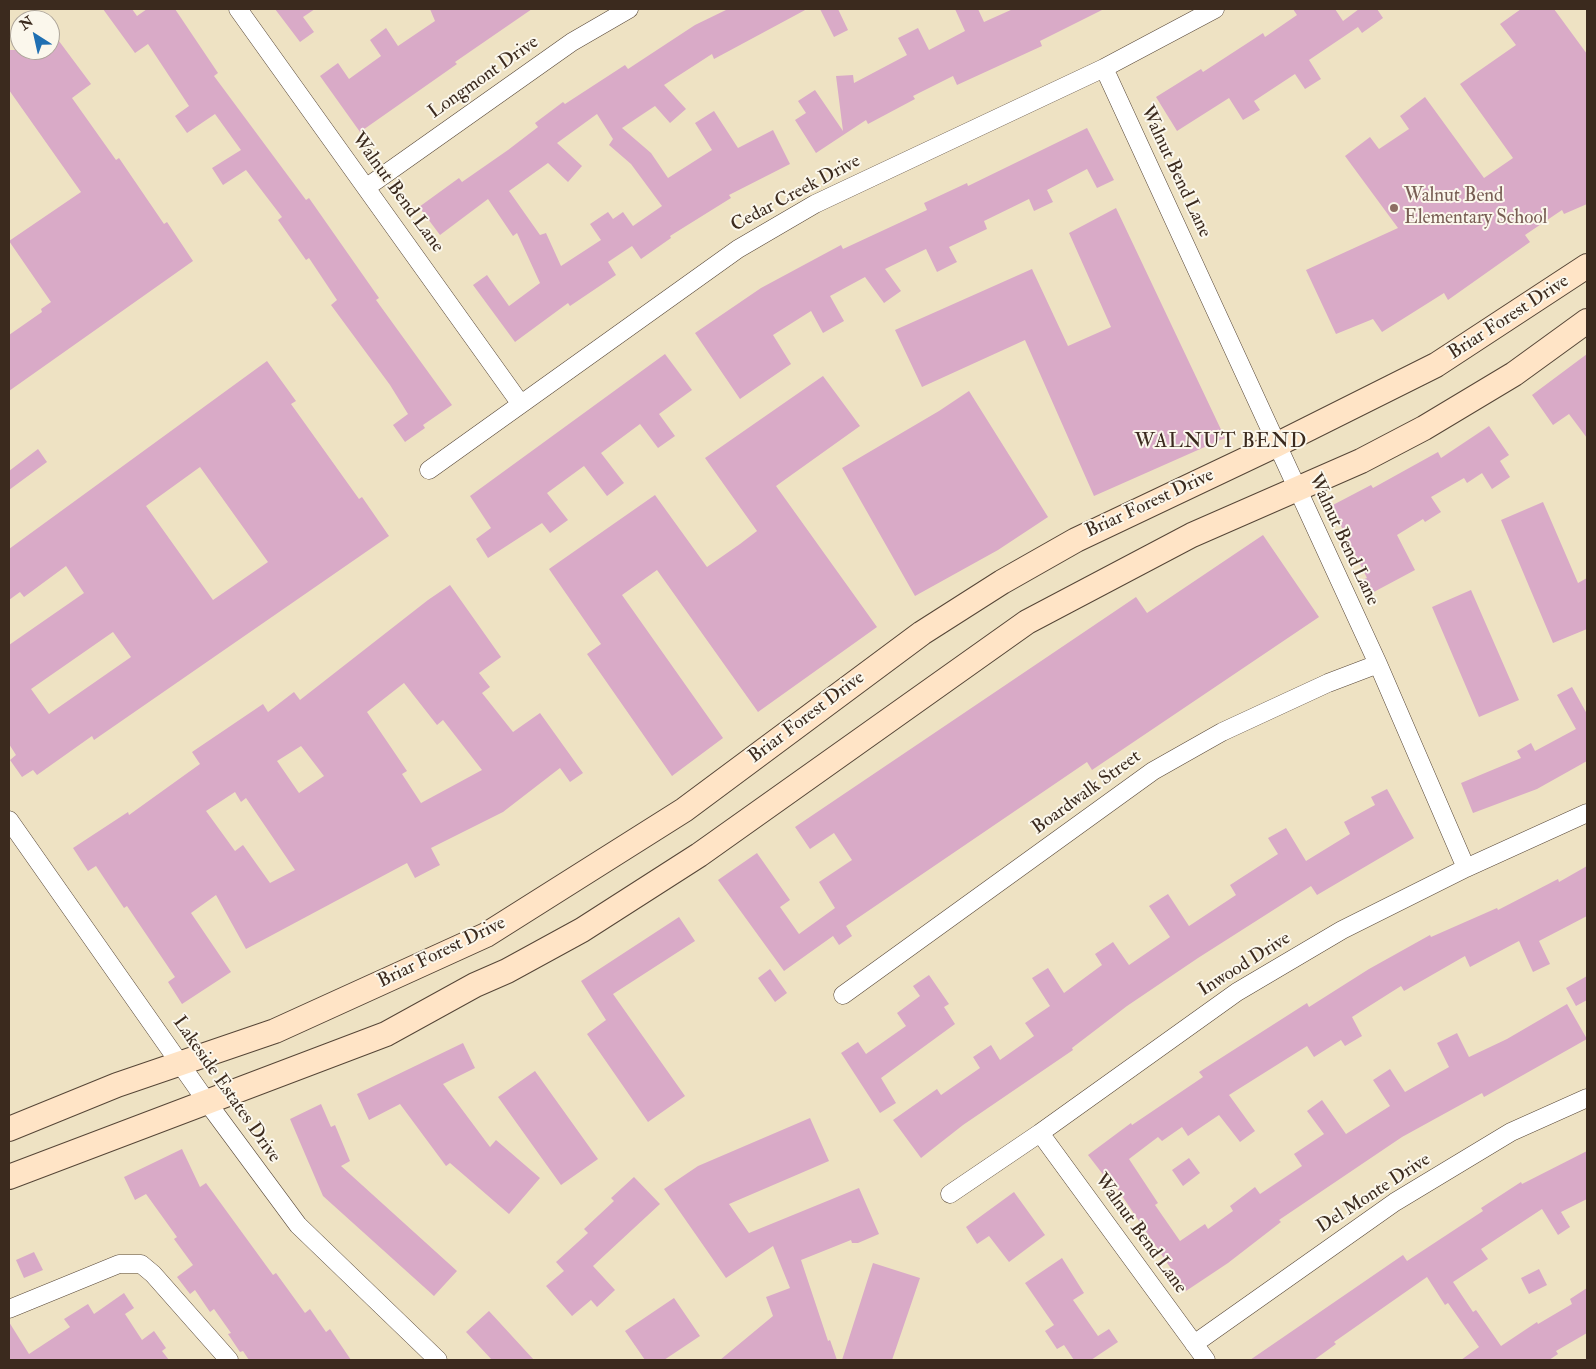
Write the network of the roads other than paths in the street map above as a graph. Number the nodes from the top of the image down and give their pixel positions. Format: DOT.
graph roads {
  1 [pos="238,9"];
  2 [pos="629,9"];
  3 [pos="1215,9"];
  4 [pos="1104,68"];
  5 [pos="366,187"];
  6 [pos="1587,266"];
  7 [pos="1587,321"];
  8 [pos="520,403"];
  9 [pos="1276,445"];
  10 [pos="429,470"];
  11 [pos="1296,490"];
  12 [pos="1378,664"];
  13 [pos="1587,813"];
  14 [pos="9,820"];
  15 [pos="1466,868"];
  16 [pos="843,995"];
  17 [pos="181,1064"];
  18 [pos="1587,1098"];
  19 [pos="207,1102"];
  20 [pos="9,1129"];
  21 [pos="1040,1133"];
  22 [pos="9,1177"];
  23 [pos="950,1194"];
  24 [pos="9,1309"];
  25 [pos="1194,1344"];
  26 [pos="229,1360"];
  27 [pos="438,1360"];
  28 [pos="1206,1360"];
  1 -- 5 [label="street, Walnut Bend Lane"];
  2 -- 5 [label="street, Longmont Drive"];
  3 -- 4 [label="street, Cedar Creek Drive"];
  4 -- 8 [label="street, Cedar Creek Drive"];
  4 -- 9 [label="street, Walnut Bend Lane"];
  5 -- 8 [label="street, Walnut Bend Lane"];
  6 -- 9 [label="main road, Briar Forest Drive"];
  7 -- 11 [label="main road"];
  8 -- 10 [label="street, Cedar Creek Drive"];
  9 -- 11 [label="street, Walnut Bend Lane"];
  9 -- 17 [label="main road, Briar Forest Drive"];
  11 -- 12 [label="street, Walnut Bend Lane"];
  11 -- 19 [label="main road"];
  12 -- 15 [label="street, Walnut Bend Lane"];
  12 -- 16 [label="street, Boardwalk Street"];
  13 -- 15 [label="street, Inwood Drive"];
  14 -- 17 [label="street, Lakeside Estates Drive"];
  15 -- 21 [label="street, Inwood Drive"];
  17 -- 19 [label="street, Lakeside Estates Drive"];
  17 -- 20 [label="main road, Briar Forest Drive"];
  18 -- 25 [label="street, Del Monte Drive"];
  19 -- 22 [label="main road"];
  19 -- 27 [label="street, Lakeside Estates Drive"];
  21 -- 23 [label="street, Inwood Drive"];
  21 -- 25 [label="street, Walnut Bend Lane"];
  24 -- 26 [label="street"];
  25 -- 28 [label="street, Walnut Bend Lane"];
}
